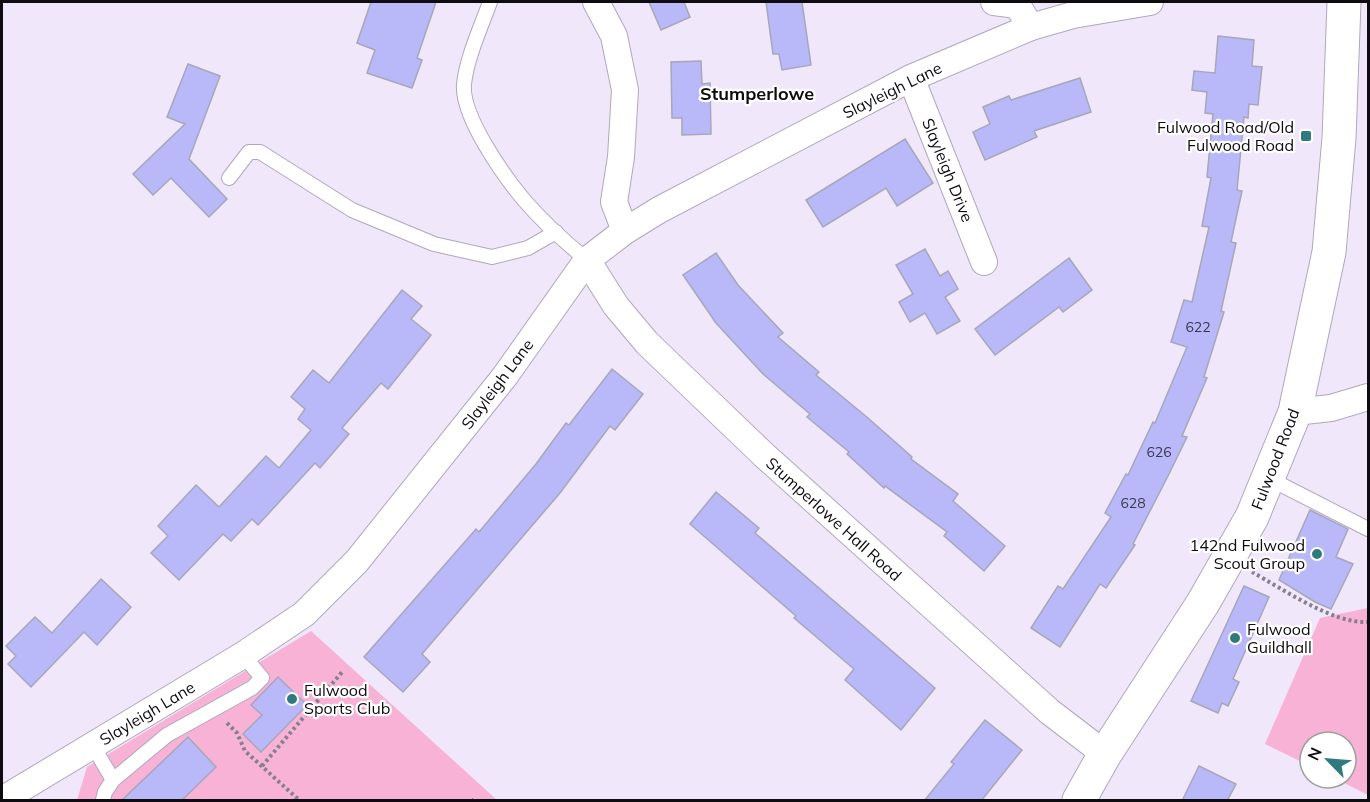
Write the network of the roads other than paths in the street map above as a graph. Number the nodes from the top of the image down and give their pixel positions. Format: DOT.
graph roads {
  1 [pos="490,2"];
  2 [pos="596,2"];
  3 [pos="994,2"];
  4 [pos="1142,2"];
  5 [pos="1344,2"];
  6 [pos="1069,8"];
  7 [pos="1030,27"];
  8 [pos="911,78"];
  9 [pos="229,178"];
  10 [pos="625,231"];
  11 [pos="556,232"];
  12 [pos="587,260"];
  13 [pos="984,262"];
  14 [pos="1368,397"];
  15 [pos="1295,412"];
  16 [pos="1268,478"];
  17 [pos="1368,529"];
  18 [pos="243,655"];
  19 [pos="93,746"];
  20 [pos="1105,754"];
  21 [pos="113,780"];
  22 [pos="11,793"];
  23 [pos="103,801"];
  24 [pos="1079,801"];
  1 -- 11 [label="lane"];
  2 -- 10 [label="street"];
  3 -- 7 [label="street"];
  4 -- 6 [label="street, Slayleigh Lane"];
  5 -- 15 [label="street, Fulwood Road"];
  6 -- 7 [label="street, Slayleigh Lane"];
  7 -- 8 [label="street, Slayleigh Lane"];
  8 -- 10 [label="street, Slayleigh Lane"];
  8 -- 13 [label="street, Slayleigh Drive"];
  9 -- 11 [label="lane"];
  10 -- 12 [label="street, Slayleigh Lane"];
  11 -- 12 [label="lane"];
  12 -- 18 [label="street, Slayleigh Lane"];
  12 -- 20 [label="street, Stumperlowe Hall Road"];
  14 -- 15 [label="street"];
  15 -- 16 [label="street, Fulwood Road"];
  16 -- 17 [label="lane"];
  16 -- 20 [label="street, Fulwood Road"];
  18 -- 19 [label="street, Slayleigh Lane"];
  18 -- 21 [label="lane"];
  19 -- 21 [label="lane"];
  19 -- 22 [label="street, Slayleigh Lane"];
  20 -- 24 [label="street, Fulwood Road"];
  21 -- 23 [label="lane"];
}
